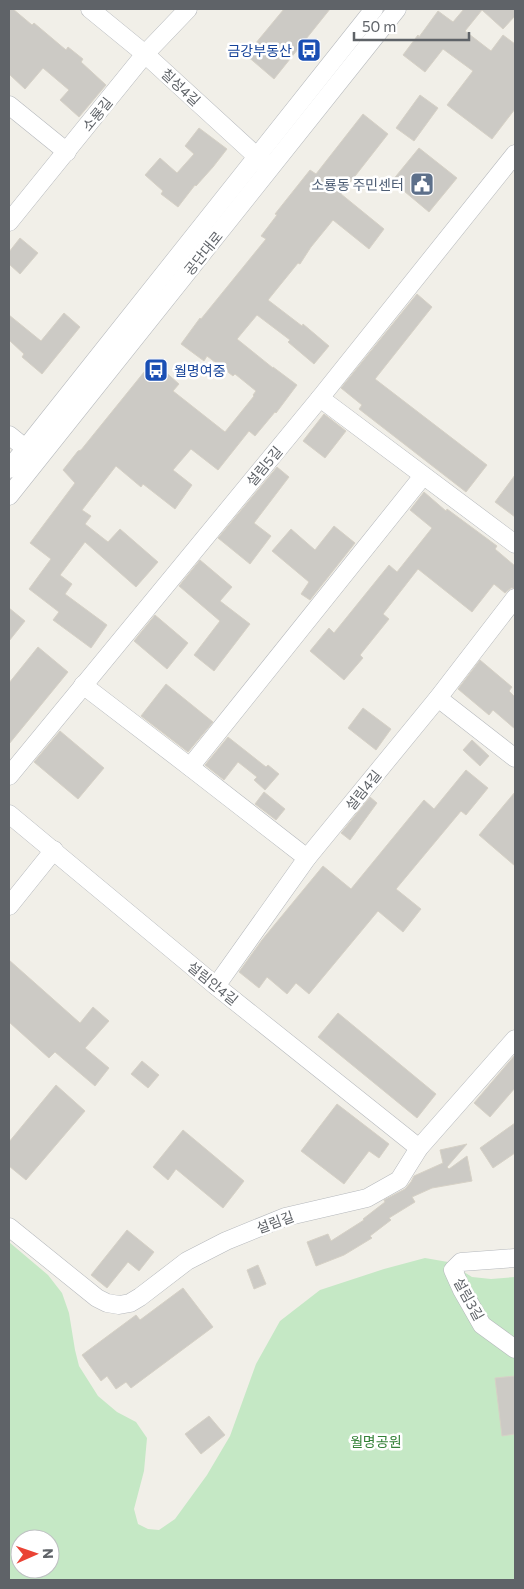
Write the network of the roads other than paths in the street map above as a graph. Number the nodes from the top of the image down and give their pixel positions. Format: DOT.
graph roads {
  1 [pos="90,9"];
  2 [pos="188,9"];
  3 [pos="374,9"];
  4 [pos="397,9"];
  5 [pos="145,54"];
  6 [pos="9,105"];
  7 [pos="67,152"];
  8 [pos="515,154"];
  9 [pos="256,157"];
  10 [pos="270,168"];
  11 [pos="9,222"];
  12 [pos="320,398"];
  13 [pos="9,435"];
  14 [pos="32,454"];
  15 [pos="9,469"];
  16 [pos="423,476"];
  17 [pos="9,496"];
  18 [pos="515,544"];
  19 [pos="515,598"];
  20 [pos="83,686"];
  21 [pos="438,698"];
  22 [pos="515,758"];
  23 [pos="190,766"];
  24 [pos="9,776"];
  25 [pos="9,814"];
  26 [pos="54,850"];
  27 [pos="307,858"];
  28 [pos="9,906"];
  29 [pos="216,986"];
  30 [pos="515,1039"];
  31 [pos="419,1148"];
  32 [pos="9,1227"];
  33 [pos="515,1258"];
  34 [pos="515,1349"];
  1 -- 5 [label="street, 칠성4길"];
  2 -- 5 [label="street, 소룡길"];
  3 -- 9 [label="street, 공단대로"];
  4 -- 10 [label="street, 공단대로"];
  5 -- 7 [label="street, 소룡길"];
  5 -- 9 [label="street, 칠성4길"];
  6 -- 7 [label="street"];
  7 -- 11 [label="street, 소룡길"];
  8 -- 12 [label="street, 설림5길"];
  9 -- 10 [label="street, 칠성4길"];
  9 -- 14 [label="street, 공단대로"];
  10 -- 14 [label="street, 공단대로"];
  12 -- 16 [label="street"];
  12 -- 20 [label="street, 설림5길"];
  13 -- 14 [label="street"];
  14 -- 15 [label="street, 공단대로"];
  14 -- 17 [label="street, 공단대로"];
  16 -- 18 [label="street"];
  16 -- 23 [label="street"];
  19 -- 21 [label="street, 설림4길"];
  20 -- 23 [label="street"];
  20 -- 24 [label="street, 설림5길"];
  21 -- 22 [label="street"];
  21 -- 27 [label="street, 설림4길"];
  23 -- 27 [label="street"];
  25 -- 26 [label="street, 설림안4길"];
  26 -- 28 [label="street"];
  26 -- 29 [label="street, 설림안4길"];
  27 -- 29 [label="street, 설림4길"];
  29 -- 31 [label="street, 설림안4길"];
  30 -- 31 [label="street, 설림길"];
  31 -- 32 [label="street, 설림길"];
  33 -- 34 [label="street, 설림3길"];
}
